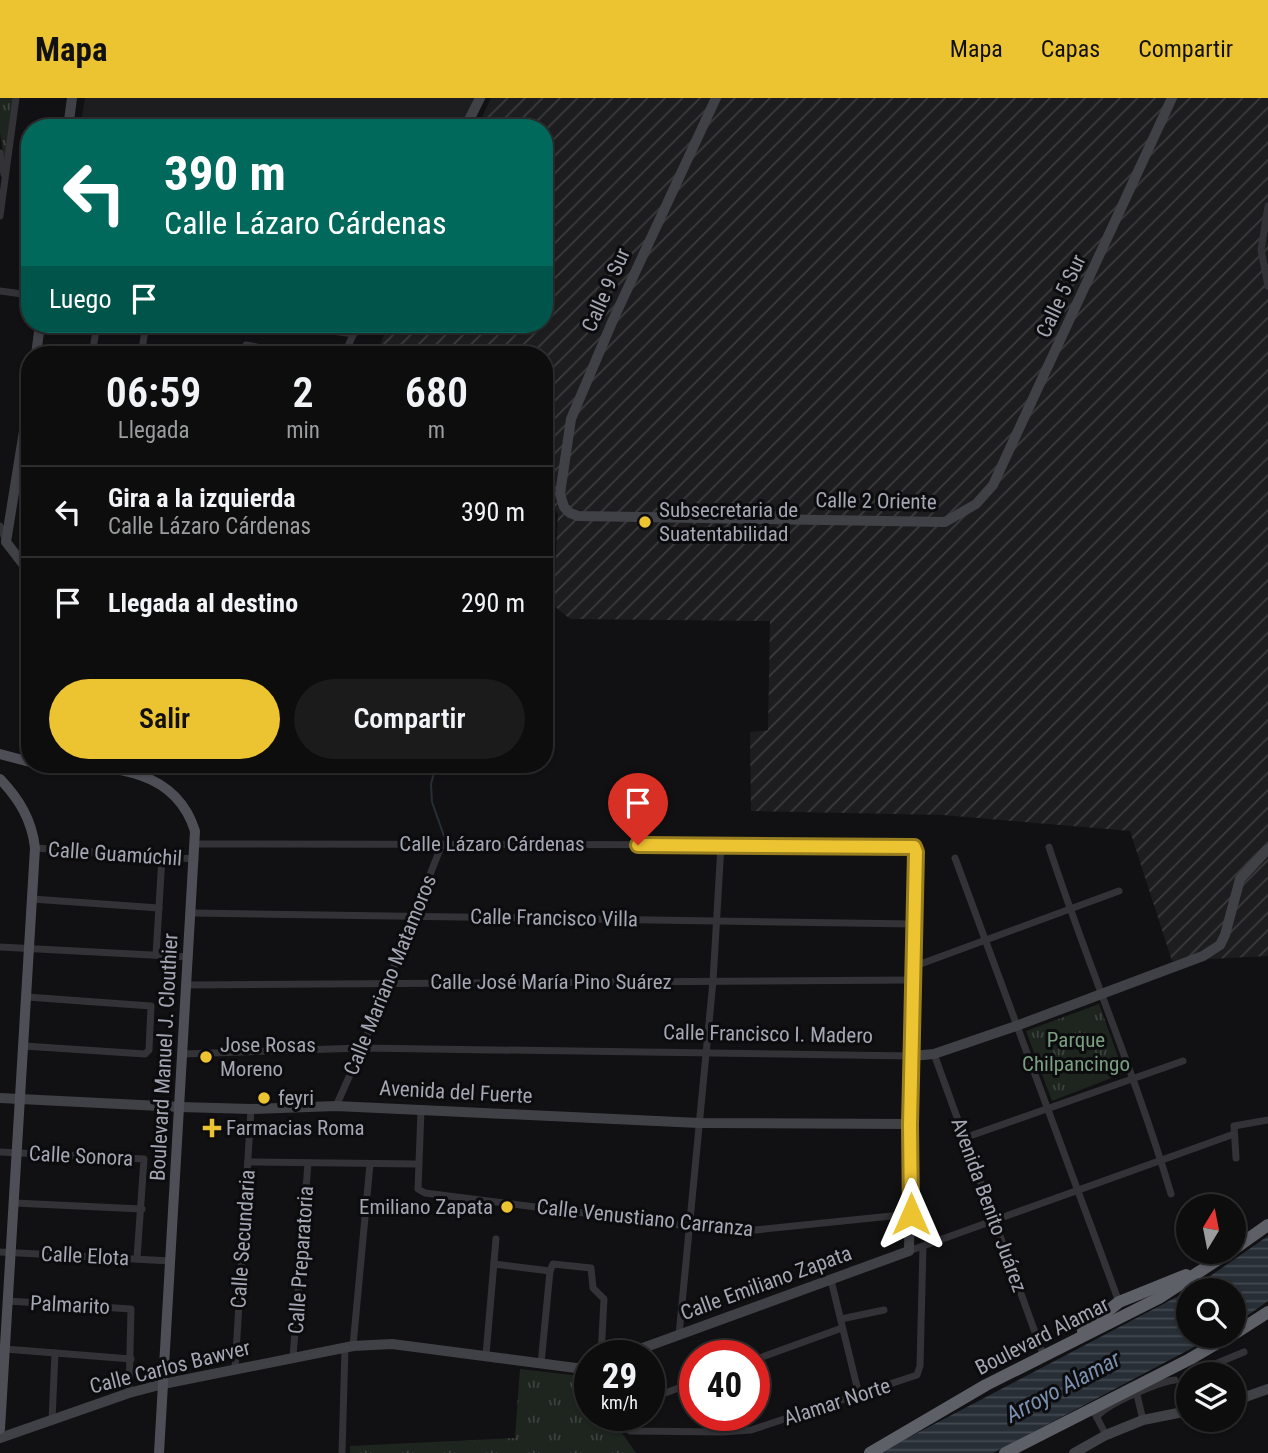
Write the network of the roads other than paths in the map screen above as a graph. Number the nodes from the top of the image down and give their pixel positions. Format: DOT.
graph roads {
  1 [pos="16,98"];
  2 [pos="72,98"];
  3 [pos="480,98"];
  4 [pos="716,98"];
  5 [pos="1172,98"];
  6 [pos="69,119"];
  7 [pos="470,119"];
  8 [pos="0,153"];
  9 [pos="5,181"];
  10 [pos="1268,206"];
  11 [pos="0,216"];
  12 [pos="1268,286"];
  13 [pos="0,290"];
  14 [pos="21,294"];
  15 [pos="354,334"];
  16 [pos="348,346"];
  17 [pos="21,452"];
  18 [pos="976,504"];
  19 [pos="564,507"];
  20 [pos="0,526"];
  21 [pos="6,542"];
  22 [pos="21,561"];
  23 [pos="0,754"];
  24 [pos="21,760"];
  25 [pos="133,773"];
  26 [pos="0,779"];
  27 [pos="196,844"];
  28 [pos="442,844"];
  29 [pos="721,845"];
  30 [pos="1049,846"];
  31 [pos="35,848"];
  32 [pos="1268,849"];
  33 [pos="162,857"];
  34 [pos="955,858"];
  35 [pos="195,859"];
  36 [pos="1119,891"];
  37 [pos="32,899"];
  38 [pos="159,908"];
  39 [pos="1069,908"];
  40 [pos="192,913"];
  41 [pos="415,916"];
  42 [pos="716,920"];
  43 [pos="915,924"];
  44 [pos="987,941"];
  45 [pos="0,947"];
  46 [pos="30,948"];
  47 [pos="156,955"];
  48 [pos="189,957"];
  49 [pos="915,966"];
  50 [pos="914,980"];
  51 [pos="713,981"];
  52 [pos="388,982"];
  53 [pos="187,985"];
  54 [pos="1103,993"];
  55 [pos="27,997"];
  56 [pos="1016,1026"];
  57 [pos="24,1046"];
  58 [pos="362,1048"];
  59 [pos="705,1052"];
  60 [pos="183,1054"];
  61 [pos="934,1054"];
  62 [pos="912,1056"];
  63 [pos="1182,1061"];
  64 [pos="1132,1078"];
  65 [pos="0,1098"];
  66 [pos="20,1099"];
  67 [pos="336,1106"];
  68 [pos="180,1107"];
  69 [pos="1046,1108"];
  70 [pos="251,1109"];
  71 [pos="421,1110"];
  72 [pos="1268,1120"];
  73 [pos="699,1123"];
  74 [pos="910,1125"];
  75 [pos="1234,1134"];
  76 [pos="964,1138"];
  77 [pos="0,1152"];
  78 [pos="17,1153"];
  79 [pos="1236,1158"];
  80 [pos="1160,1159"];
  81 [pos="248,1162"];
  82 [pos="308,1163"];
  83 [pos="370,1164"];
  84 [pos="418,1164"];
  85 [pos="1076,1189"];
  86 [pos="1171,1194"];
  87 [pos="14,1203"];
  88 [pos="142,1209"];
  89 [pos="911,1214"];
  90 [pos="993,1220"];
  91 [pos="689,1225"];
  92 [pos="1268,1225"];
  93 [pos="496,1239"];
  94 [pos="1246,1240"];
  95 [pos="923,1246"];
  96 [pos="909,1251"];
  97 [pos="6,1252"];
  98 [pos="137,1258"];
  99 [pos="171,1261"];
  100 [pos="494,1264"];
  101 [pos="1212,1265"];
  102 [pos="550,1271"];
  103 [pos="831,1280"];
  104 [pos="8,1301"];
  105 [pos="1119,1302"];
  106 [pos="884,1310"];
  107 [pos="1268,1312"];
  108 [pos="841,1319"];
  109 [pos="1246,1326"];
  110 [pos="842,1328"];
  111 [pos="679,1335"];
  112 [pos="602,1340"];
  113 [pos="665,1340"];
  114 [pos="349,1347"];
  115 [pos="1209,1348"];
  116 [pos="5,1349"];
  117 [pos="1061,1349"];
  118 [pos="1244,1352"];
  119 [pos="55,1353"];
  120 [pos="770,1354"];
  121 [pos="486,1356"];
  122 [pos="293,1357"];
  123 [pos="1044,1357"];
  124 [pos="131,1359"];
  125 [pos="1219,1362"];
  126 [pos="541,1364"];
  127 [pos="235,1369"];
  128 [pos="574,1369"];
  129 [pos="1175,1380"];
  130 [pos="163,1384"];
  131 [pos="1268,1389"];
  132 [pos="129,1393"];
  133 [pos="859,1395"];
  134 [pos="1137,1395"];
  135 [pos="1246,1397"];
  136 [pos="1095,1413"];
  137 [pos="1176,1413"];
  138 [pos="52,1420"];
  139 [pos="1143,1420"];
  140 [pos="0,1429"];
  141 [pos="631,1431"];
  142 [pos="1106,1435"];
  143 [pos="0,1438"];
  144 [pos="159,1453"];
  145 [pos="342,1453"];
  146 [pos="870,1453"];
  147 [pos="1005,1453"];
  148 [pos="1074,1453"];
  1 -- 9 [label="street"];
  2 -- 6 [label="street"];
  3 -- 7 [label="street"];
  4 -- 19 [label="street, Calle 9 Sur"];
  5 -- 18 [label="street, Calle 5 Sur"];
  8 -- 9 [label="street"];
  9 -- 11 [label="street"];
  10 -- 12 [label="street"];
  13 -- 14 [label="street"];
  15 -- 16 [label="street"];
  17 -- 21 [label="street"];
  18 -- 19 [label="street, Calle 2 Oriente"];
  20 -- 21 [label="street"];
  21 -- 22 [label="street"];
  23 -- 24 [label="main road"];
  25 -- 27 [label="main road, Boulevard Manuel J. Clouthier"];
  26 -- 31 [label="main road"];
  27 -- 28 [label="street, Calle Lázaro Cárdenas"];
  27 -- 35 [label="main road, Boulevard Manuel J. Clouthier"];
  28 -- 29 [label="street, Calle Lázaro Cárdenas"];
  28 -- 41 [label="street, Calle Mariano Matamoros"];
  29 -- 42 [label="street"];
  29 -- 43 [label="street, Calle Lázaro Cárdenas"];
  30 -- 39 [label="street"];
  31 -- 33 [label="street, Calle Guamúchil"];
  31 -- 37 [label="main road"];
  32 -- 54 [label="street, Calle Francisco I. Madero"];
  33 -- 35 [label="street, Calle Guamúchil"];
  33 -- 38 [label="street"];
  34 -- 44 [label="street"];
  35 -- 40 [label="main road, Boulevard Manuel J. Clouthier"];
  36 -- 39 [label="street"];
  37 -- 38 [label="street"];
  37 -- 46 [label="main road"];
  38 -- 47 [label="street"];
  39 -- 44 [label="street"];
  39 -- 54 [label="street"];
  40 -- 41 [label="street, Calle Francisco Villa"];
  40 -- 48 [label="main road, Boulevard Manuel J. Clouthier"];
  41 -- 42 [label="street, Calle Francisco Villa"];
  41 -- 52 [label="street, Calle Mariano Matamoros"];
  42 -- 43 [label="street, Calle Francisco Villa"];
  42 -- 51 [label="street"];
  43 -- 49 [label="street"];
  44 -- 49 [label="street"];
  44 -- 56 [label="street"];
  45 -- 46 [label="street"];
  46 -- 47 [label="street"];
  46 -- 55 [label="main road"];
  47 -- 48 [label="street"];
  48 -- 53 [label="main road, Boulevard Manuel J. Clouthier"];
  49 -- 50 [label="street"];
  50 -- 51 [label="street, Calle José María Pino Suárez"];
  50 -- 62 [label="street"];
  51 -- 52 [label="street, Calle José María Pino Suárez"];
  51 -- 59 [label="street"];
  52 -- 53 [label="street, Calle José María Pino Suárez"];
  52 -- 58 [label="street, Calle Mariano Matamoros"];
  53 -- 60 [label="main road, Boulevard Manuel J. Clouthier"];
  54 -- 56 [label="street, Calle Francisco I. Madero"];
  54 -- 64 [label="street"];
  55 -- 57 [label="main road"];
  55 -- 57 [label="street"];
  56 -- 61 [label="street, Calle Francisco I. Madero"];
  56 -- 69 [label="street"];
  57 -- 66 [label="main road"];
  58 -- 59 [label="street, Calle Francisco I. Madero"];
  58 -- 60 [label="street, Calle Francisco I. Madero"];
  58 -- 67 [label="street, Calle Mariano Matamoros"];
  59 -- 62 [label="street, Calle Francisco I. Madero"];
  59 -- 73 [label="street"];
  60 -- 68 [label="main road, Boulevard Manuel J. Clouthier"];
  61 -- 62 [label="street, Calle Francisco I. Madero"];
  61 -- 76 [label="street, Avenida Benito Juárez"];
  62 -- 74 [label="street"];
  63 -- 64 [label="street"];
  64 -- 69 [label="street"];
  64 -- 80 [label="street"];
  65 -- 66 [label="street, Avenida del Fuerte"];
  66 -- 68 [label="street, Avenida del Fuerte"];
  66 -- 78 [label="main road"];
  67 -- 70 [label="street, Avenida del Fuerte"];
  67 -- 71 [label="street, Avenida del Fuerte"];
  68 -- 70 [label="street, Avenida del Fuerte"];
  68 -- 99 [label="main road, Boulevard Manuel J. Clouthier"];
  69 -- 76 [label="street"];
  69 -- 85 [label="street"];
  70 -- 81 [label="street, Calle Secundaria"];
  71 -- 73 [label="street, Avenida del Fuerte"];
  71 -- 84 [label="street"];
  72 -- 75 [label="street, Calle Emiliano Zapata"];
  73 -- 74 [label="street, Avenida del Fuerte"];
  73 -- 91 [label="street"];
  74 -- 89 [label="street"];
  75 -- 79 [label="street"];
  75 -- 80 [label="street, Calle Emiliano Zapata"];
  76 -- 90 [label="street, Avenida Benito Juárez"];
  77 -- 78 [label="street, Calle Sonora"];
  78 -- 87 [label="main road"];
  78 -- 88 [label="street, Calle Sonora"];
  80 -- 85 [label="street, Calle Emiliano Zapata"];
  80 -- 86 [label="street"];
  81 -- 82 [label="street"];
  81 -- 127 [label="street, Calle Secundaria"];
  82 -- 83 [label="street"];
  82 -- 122 [label="street, Calle Preparatoria"];
  83 -- 84 [label="street"];
  83 -- 114 [label="street"];
  84 -- 91 [label="street, Calle Venustiano Carranza"];
  85 -- 90 [label="street, Calle Emiliano Zapata"];
  85 -- 105 [label="street"];
  87 -- 88 [label="street"];
  87 -- 97 [label="main road"];
  88 -- 98 [label="street"];
  89 -- 91 [label="street, Calle Venustiano Carranza"];
  89 -- 96 [label="street"];
  90 -- 95 [label="street, Calle Emiliano Zapata"];
  90 -- 123 [label="street, Avenida Benito Juárez"];
  91 -- 111 [label="street"];
  92 -- 94 [label="highway, Boulevard Alamar"];
  93 -- 100 [label="street"];
  95 -- 96 [label="street, Calle Emiliano Zapata"];
  95 -- 133 [label="street, Alamar Norte"];
  96 -- 103 [label="street, Calle Emiliano Zapata"];
  97 -- 98 [label="street, Calle Elota"];
  97 -- 104 [label="main road"];
  98 -- 99 [label="street, Calle Elota"];
  99 -- 130 [label="main road, Boulevard Manuel J. Clouthier"];
  100 -- 102 [label="street"];
  100 -- 121 [label="street"];
  101 -- 105 [label="highway"];
  101 -- 117 [label="highway, Boulevard Alamar"];
  102 -- 112 [label="street"];
  102 -- 126 [label="street"];
  103 -- 108 [label="street"];
  103 -- 111 [label="street, Calle Emiliano Zapata"];
  104 -- 116 [label="main road"];
  104 -- 124 [label="street, Palmarito"];
  105 -- 117 [label="highway"];
  106 -- 108 [label="street"];
  107 -- 109 [label="highway"];
  108 -- 110 [label="street"];
  110 -- 120 [label="street"];
  110 -- 133 [label="street"];
  111 -- 113 [label="street, Calle Emiliano Zapata"];
  114 -- 121 [label="street"];
  114 -- 122 [label="street, Calle Carlos Bawver"];
  114 -- 145 [label="street"];
  115 -- 136 [label="highway"];
  116 -- 119 [label="street"];
  116 -- 140 [label="main road"];
  117 -- 123 [label="highway, Boulevard Alamar"];
  118 -- 125 [label="street"];
  119 -- 124 [label="street"];
  119 -- 138 [label="street"];
  121 -- 126 [label="street"];
  122 -- 127 [label="street, Calle Carlos Bawver"];
  123 -- 146 [label="highway, Boulevard Alamar"];
  124 -- 132 [label="street"];
  126 -- 128 [label="street"];
  127 -- 130 [label="street, Calle Carlos Bawver"];
  129 -- 134 [label="street"];
  130 -- 132 [label="street, Calle Carlos Bawver"];
  130 -- 144 [label="main road, Boulevard Manuel J. Clouthier"];
  131 -- 135 [label="street"];
  132 -- 138 [label="street, Calle Carlos Bawver"];
  133 -- 141 [label="street, Alamar Norte"];
  134 -- 136 [label="street"];
  134 -- 139 [label="street"];
  136 -- 142 [label="street"];
  136 -- 147 [label="highway"];
  137 -- 139 [label="street"];
  138 -- 143 [label="street, Calle Carlos Bawver"];
  139 -- 142 [label="street"];
  142 -- 148 [label="street"];
}
